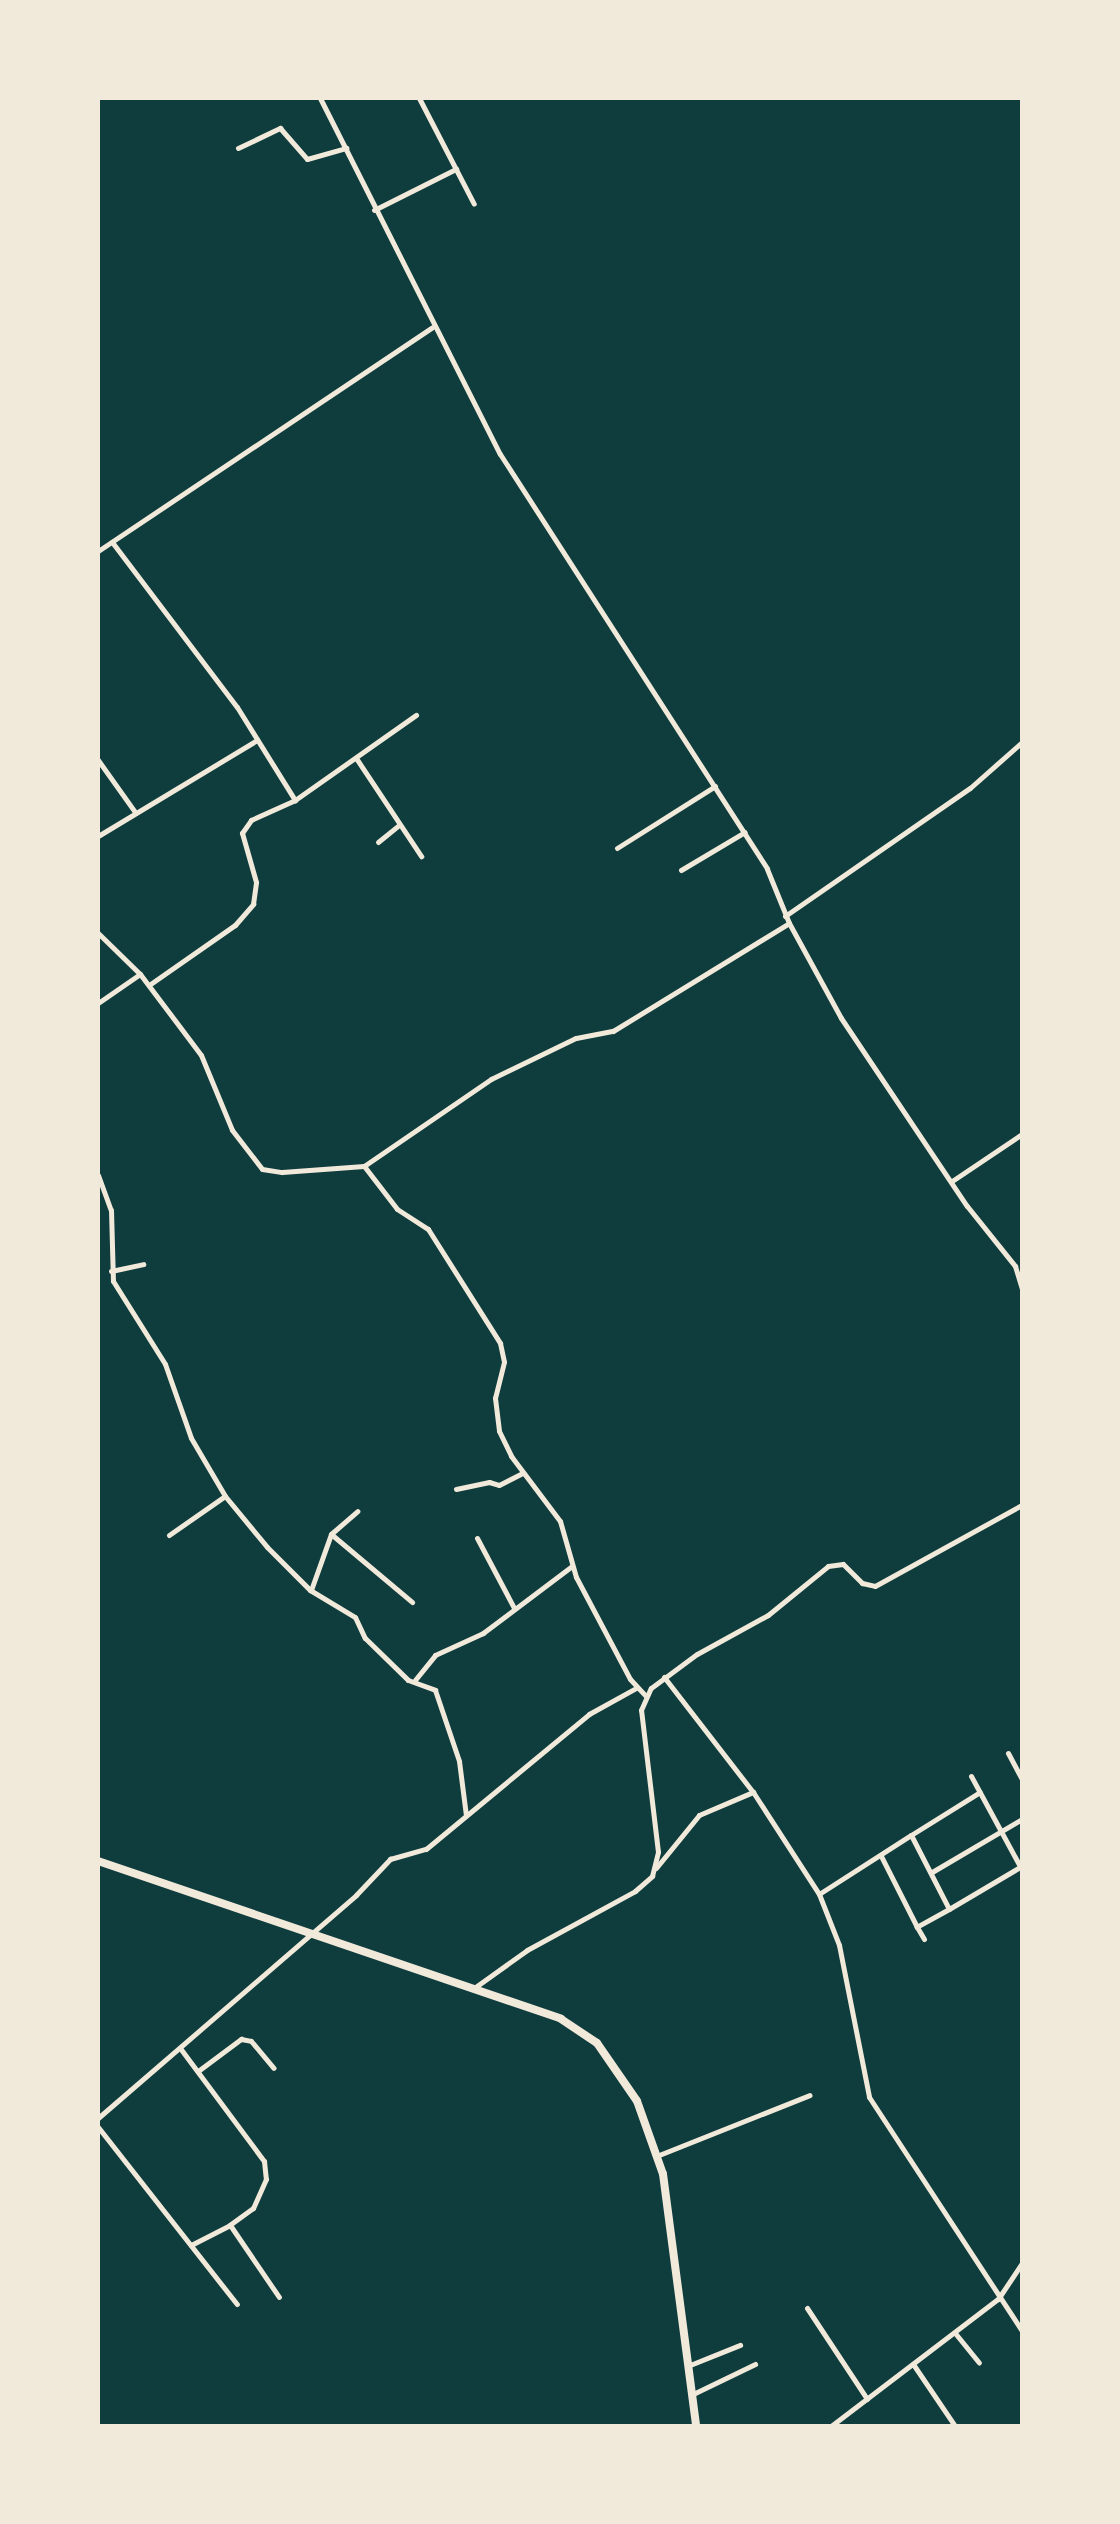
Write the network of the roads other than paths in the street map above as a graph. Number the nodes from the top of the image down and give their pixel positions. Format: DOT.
graph roads {
  1 [pos="320,98"];
  2 [pos="419,98"];
  3 [pos="238,148"];
  4 [pos="346,148"];
  5 [pos="456,169"];
  6 [pos="474,204"];
  7 [pos="374,210"];
  8 [pos="432,327"];
  9 [pos="112,542"];
  10 [pos="98,551"];
  11 [pos="416,715"];
  12 [pos="257,740"];
  13 [pos="1022,742"];
  14 [pos="356,758"];
  15 [pos="98,760"];
  16 [pos="715,786"];
  17 [pos="295,800"];
  18 [pos="135,812"];
  19 [pos="398,826"];
  20 [pos="745,832"];
  21 [pos="98,836"];
  22 [pos="378,842"];
  23 [pos="617,848"];
  24 [pos="421,856"];
  25 [pos="681,870"];
  26 [pos="785,916"];
  27 [pos="789,923"];
  28 [pos="98,933"];
  29 [pos="140,974"];
  30 [pos="149,986"];
  31 [pos="98,1003"];
  32 [pos="1022,1134"];
  33 [pos="364,1166"];
  34 [pos="98,1175"];
  35 [pos="952,1181"];
  36 [pos="143,1264"];
  37 [pos="111,1271"];
  38 [pos="1021,1284"];
  39 [pos="523,1473"];
  40 [pos="456,1489"];
  41 [pos="225,1496"];
  42 [pos="1022,1505"];
  43 [pos="357,1511"];
  44 [pos="331,1534"];
  45 [pos="169,1535"];
  46 [pos="477,1538"];
  47 [pos="572,1566"];
  48 [pos="310,1590"];
  49 [pos="412,1602"];
  50 [pos="514,1608"];
  51 [pos="664,1677"];
  52 [pos="415,1680"];
  53 [pos="636,1688"];
  54 [pos="645,1695"];
  55 [pos="1008,1753"];
  56 [pos="971,1776"];
  57 [pos="1022,1779"];
  58 [pos="753,1792"];
  59 [pos="980,1792"];
  60 [pos="466,1816"];
  61 [pos="1022,1819"];
  62 [pos="1000,1831"];
  63 [pos="911,1835"];
  64 [pos="881,1856"];
  65 [pos="98,1861"];
  66 [pos="655,1868"];
  67 [pos="1021,1869"];
  68 [pos="932,1872"];
  69 [pos="819,1894"];
  70 [pos="949,1909"];
  71 [pos="917,1927"];
  72 [pos="311,1934"];
  73 [pos="924,1939"];
  74 [pos="474,1989"];
  75 [pos="180,2048"];
  76 [pos="274,2068"];
  77 [pos="198,2071"];
  78 [pos="810,2095"];
  79 [pos="98,2118"];
  80 [pos="98,2127"];
  81 [pos="659,2155"];
  82 [pos="230,2225"];
  83 [pos="191,2245"];
  84 [pos="1022,2263"];
  85 [pos="279,2297"];
  86 [pos="998,2299"];
  87 [pos="237,2304"];
  88 [pos="807,2308"];
  89 [pos="1022,2331"];
  90 [pos="955,2333"];
  91 [pos="740,2345"];
  92 [pos="979,2363"];
  93 [pos="755,2364"];
  94 [pos="913,2364"];
  95 [pos="690,2365"];
  96 [pos="693,2394"];
  97 [pos="867,2399"];
  98 [pos="696,2426"];
  99 [pos="831,2426"];
  100 [pos="955,2426"];
  1 -- 4 [label="street"];
  2 -- 5 [label="street"];
  3 -- 4 [label="street"];
  4 -- 7 [label="street"];
  5 -- 6 [label="street"];
  5 -- 7 [label="street"];
  7 -- 8 [label="street"];
  8 -- 9 [label="street"];
  8 -- 16 [label="street"];
  9 -- 10 [label="street"];
  9 -- 12 [label="street"];
  11 -- 14 [label="street"];
  12 -- 17 [label="street"];
  12 -- 18 [label="street"];
  13 -- 26 [label="street"];
  14 -- 17 [label="street"];
  14 -- 19 [label="street"];
  15 -- 18 [label="street"];
  16 -- 20 [label="street"];
  16 -- 23 [label="street"];
  17 -- 30 [label="street"];
  18 -- 21 [label="street"];
  19 -- 22 [label="street"];
  19 -- 24 [label="street"];
  20 -- 25 [label="street"];
  20 -- 26 [label="street"];
  26 -- 27 [label="street"];
  27 -- 33 [label="street"];
  27 -- 35 [label="street"];
  28 -- 29 [label="street"];
  29 -- 30 [label="street"];
  29 -- 31 [label="street"];
  30 -- 33 [label="street"];
  32 -- 35 [label="street"];
  33 -- 39 [label="street"];
  34 -- 37 [label="street"];
  35 -- 38 [label="street"];
  36 -- 37 [label="street"];
  37 -- 41 [label="street"];
  39 -- 40 [label="street"];
  39 -- 47 [label="street"];
  41 -- 45 [label="street"];
  41 -- 48 [label="street"];
  42 -- 51 [label="street"];
  43 -- 44 [label="street"];
  44 -- 48 [label="street"];
  44 -- 49 [label="street"];
  46 -- 50 [label="street"];
  47 -- 50 [label="street"];
  47 -- 53 [label="street"];
  48 -- 52 [label="street"];
  50 -- 52 [label="street"];
  51 -- 54 [label="street"];
  51 -- 58 [label="street"];
  52 -- 60 [label="street"];
  53 -- 54 [label="street"];
  53 -- 60 [label="street"];
  54 -- 66 [label="street"];
  55 -- 57 [label="street"];
  56 -- 59 [label="street"];
  58 -- 66 [label="street"];
  58 -- 69 [label="street"];
  59 -- 62 [label="street"];
  59 -- 63 [label="street"];
  60 -- 72 [label="street"];
  61 -- 62 [label="street"];
  62 -- 67 [label="street"];
  62 -- 68 [label="street"];
  63 -- 64 [label="street"];
  63 -- 68 [label="street"];
  64 -- 69 [label="street"];
  64 -- 71 [label="street"];
  65 -- 72 [label="main road"];
  66 -- 74 [label="street"];
  67 -- 70 [label="street"];
  68 -- 70 [label="street"];
  69 -- 86 [label="street"];
  70 -- 71 [label="street"];
  71 -- 73 [label="street"];
  72 -- 74 [label="main road"];
  72 -- 75 [label="street"];
  74 -- 81 [label="main road"];
  75 -- 77 [label="street"];
  75 -- 79 [label="street"];
  76 -- 77 [label="street"];
  77 -- 82 [label="street"];
  78 -- 81 [label="street"];
  80 -- 83 [label="street"];
  81 -- 95 [label="main road"];
  82 -- 83 [label="street"];
  82 -- 85 [label="street"];
  83 -- 87 [label="street"];
  84 -- 86 [label="street"];
  86 -- 89 [label="street"];
  86 -- 90 [label="street"];
  88 -- 97 [label="street"];
  90 -- 92 [label="street"];
  90 -- 94 [label="street"];
  91 -- 95 [label="street"];
  93 -- 96 [label="street"];
  94 -- 97 [label="street"];
  94 -- 100 [label="street"];
  95 -- 96 [label="main road"];
  96 -- 98 [label="main road"];
  97 -- 99 [label="street"];
}
